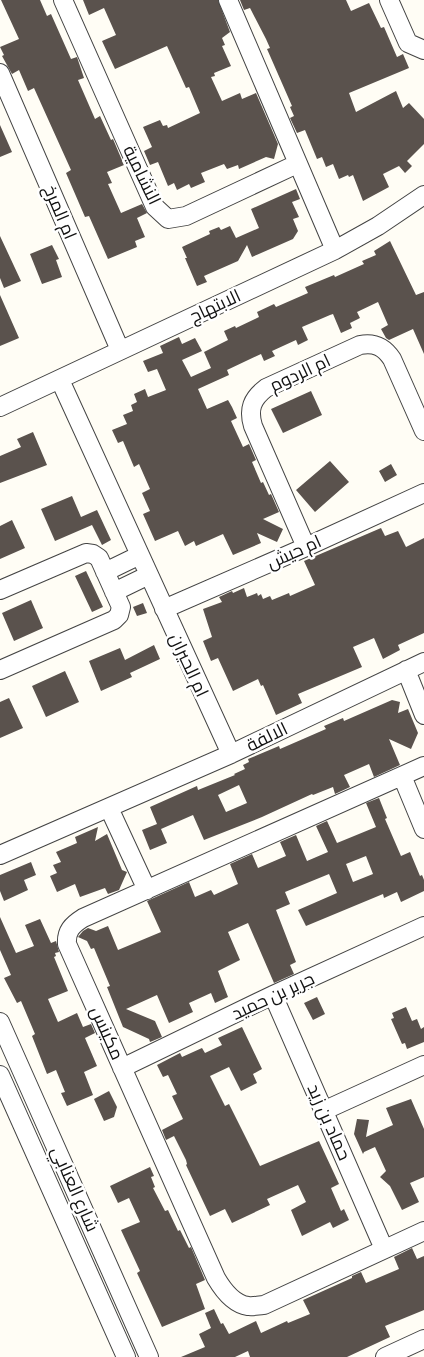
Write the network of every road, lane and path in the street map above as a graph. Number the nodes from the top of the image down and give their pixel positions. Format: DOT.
graph roads {
  1 [pos="63,0"];
  2 [pos="228,0"];
  3 [pos="388,0"];
  4 [pos="424,50"];
  5 [pos="0,73"];
  6 [pos="297,164"];
  7 [pos="423,200"];
  8 [pos="335,250"];
  9 [pos="120,350"];
  10 [pos="60,380"];
  11 [pos="0,407"];
  12 [pos="424,431"];
  13 [pos="424,493"];
  14 [pos="306,547"];
  15 [pos="140,555"];
  16 [pos="105,572"];
  17 [pos="149,575"];
  18 [pos="0,590"];
  19 [pos="114,592"];
  20 [pos="164,609"];
  21 [pos="424,662"];
  22 [pos="0,670"];
  23 [pos="406,670"];
  24 [pos="424,715"];
  25 [pos="231,754"];
  26 [pos="424,766"];
  27 [pos="402,776"];
  28 [pos="109,808"];
  29 [pos="424,829"];
  30 [pos="0,855"];
  31 [pos="147,890"];
  32 [pos="424,926"];
  33 [pos="273,995"];
  34 [pos="0,1022"];
  35 [pos="424,1065"];
  36 [pos="122,1068"];
  37 [pos="0,1075"];
  38 [pos="324,1111"];
  39 [pos="424,1231"];
  40 [pos="384,1249"];
  41 [pos="424,1339"];
  42 [pos="126,1357"];
  43 [pos="149,1357"];
  44 [pos="385,1357"];
  1 -- 6 [label="street, النشامية"];
  2 -- 6 [label="street"];
  3 -- 4 [label="street"];
  5 -- 9 [label="street, ام المرخ"];
  6 -- 8 [label="street"];
  7 -- 8 [label="street, الابتهاج"];
  8 -- 9 [label="street, الابتهاج"];
  9 -- 10 [label="street, الابتهاج"];
  10 -- 11 [label="street, الابتهاج"];
  10 -- 15 [label="street, ام الحيران"];
  12 -- 14 [label="street, ام الردوم"];
  13 -- 14 [label="street, ام حيش"];
  14 -- 20 [label="street, ام حيش"];
  15 -- 16 [label="street"];
  15 -- 17 [label="street, ام الحيران"];
  16 -- 18 [label="street"];
  16 -- 19 [label="street"];
  17 -- 19 [label="street"];
  17 -- 20 [label="street, ام الحيران"];
  19 -- 22 [label="street"];
  20 -- 25 [label="street, ام الحيران"];
  21 -- 23 [label="street, الالفة"];
  23 -- 24 [label="street"];
  23 -- 25 [label="street, الالفة"];
  25 -- 28 [label="street, الالفة"];
  26 -- 27 [label="street, مكينس"];
  27 -- 29 [label="street"];
  27 -- 31 [label="street, مكينس"];
  28 -- 30 [label="street, الالفة"];
  28 -- 31 [label="street"];
  31 -- 36 [label="street, مكينس"];
  32 -- 33 [label="street, جرير بن حميد"];
  33 -- 36 [label="street, جرير بن حميد"];
  33 -- 38 [label="street, حماد بن زيد"];
  34 -- 43 [label="street, شارع العنابي"];
  35 -- 38 [label="street"];
  36 -- 40 [label="street, مكينس"];
  37 -- 42 [label="street, شارع العنابي"];
  38 -- 40 [label="street, حماد بن زيد"];
  39 -- 40 [label="street, مكينس"];
  41 -- 44 [label="street"];
}
